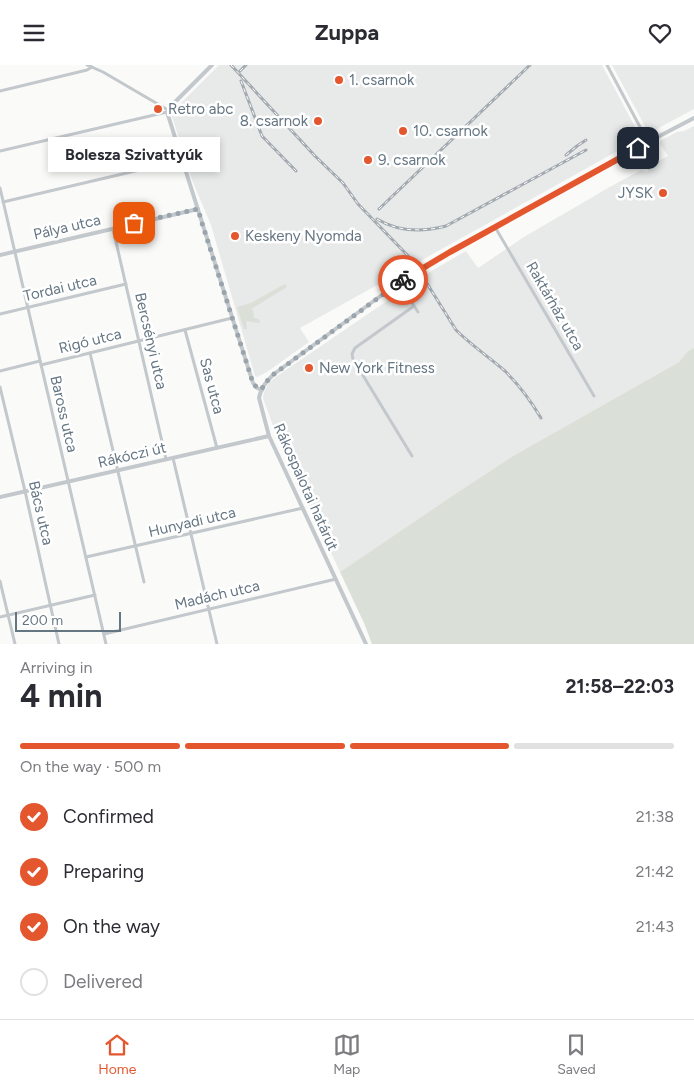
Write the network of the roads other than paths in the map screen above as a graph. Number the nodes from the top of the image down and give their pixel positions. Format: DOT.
graph roads {
  1 [pos="87,65"];
  2 [pos="212,65"];
  3 [pos="607,65"];
  4 [pos="92,67"];
  5 [pos="0,91"];
  6 [pos="168,111"];
  7 [pos="694,118"];
  8 [pos="648,142"];
  9 [pos="0,151"];
  10 [pos="183,160"];
  11 [pos="0,188"];
  12 [pos="3,202"];
  13 [pos="198,209"];
  14 [pos="495,227"];
  15 [pos="113,228"];
  16 [pos="15,251"];
  17 [pos="0,255"];
  18 [pos="399,282"];
  19 [pos="126,284"];
  20 [pos="414,306"];
  21 [pos="28,308"];
  22 [pos="418,312"];
  23 [pos="0,314"];
  24 [pos="232,318"];
  25 [pos="185,330"];
  26 [pos="140,341"];
  27 [pos="90,353"];
  28 [pos="41,363"];
  29 [pos="0,371"];
  30 [pos="0,387"];
  31 [pos="262,389"];
  32 [pos="594,397"];
  33 [pos="269,436"];
  34 [pos="217,448"];
  35 [pos="173,457"];
  36 [pos="412,457"];
  37 [pos="166,459"];
  38 [pos="118,470"];
  39 [pos="68,481"];
  40 [pos="25,491"];
  41 [pos="0,497"];
  42 [pos="303,508"];
  43 [pos="191,533"];
  44 [pos="136,545"];
  45 [pos="86,557"];
  46 [pos="336,579"];
  47 [pos="0,581"];
  48 [pos="144,582"];
  49 [pos="95,595"];
  50 [pos="50,605"];
  51 [pos="209,609"];
  52 [pos="8,615"];
  53 [pos="0,617"];
  54 [pos="104,634"];
  55 [pos="15,644"];
  56 [pos="59,644"];
  57 [pos="106,644"];
  58 [pos="217,644"];
  59 [pos="366,644"];
  1 -- 4 [label="street"];
  2 -- 6 [label="street"];
  3 -- 8 [label="street"];
  4 -- 5 [label="street"];
  4 -- 6 [label="street"];
  6 -- 9 [label="street"];
  6 -- 10 [label="street"];
  7 -- 8 [label="street"];
  8 -- 14 [label="street"];
  10 -- 12 [label="street"];
  10 -- 13 [label="street"];
  11 -- 12 [label="street, Baross utca"];
  12 -- 16 [label="street, Baross utca"];
  13 -- 15 [label="street, Pálya utca"];
  13 -- 24 [label="street"];
  14 -- 18 [label="street"];
  14 -- 32 [label="street, Raktárház utca"];
  15 -- 16 [label="street, Pálya utca"];
  15 -- 19 [label="street, Bercsényi utca"];
  16 -- 17 [label="street, Pálya utca"];
  16 -- 21 [label="street, Baross utca"];
  18 -- 20 [label="street"];
  18 -- 31 [label="street"];
  19 -- 21 [label="street, Tordai utca"];
  19 -- 26 [label="street, Bercsényi utca"];
  20 -- 22 [label="street"];
  20 -- 36 [label="street"];
  21 -- 23 [label="street, Tordai utca"];
  21 -- 28 [label="street, Baross utca"];
  24 -- 25 [label="street, Rigó utca"];
  24 -- 31 [label="street"];
  25 -- 26 [label="street, Rigó utca"];
  25 -- 34 [label="street, Sas utca"];
  26 -- 27 [label="street, Rigó utca"];
  26 -- 37 [label="street, Bercsényi utca"];
  27 -- 28 [label="street, Rigó utca"];
  27 -- 38 [label="street"];
  28 -- 29 [label="street, Rigó utca"];
  28 -- 39 [label="street, Baross utca"];
  30 -- 40 [label="street, Bács utca"];
  31 -- 33 [label="street, Rákospalotai határút"];
  33 -- 34 [label="street, Rákóczi út"];
  33 -- 42 [label="street, Rákospalotai határút"];
  34 -- 35 [label="street, Rákóczi út"];
  35 -- 37 [label="street, Rákóczi út"];
  35 -- 43 [label="street"];
  37 -- 38 [label="street, Rákóczi út"];
  38 -- 39 [label="street, Rákóczi út"];
  38 -- 44 [label="street"];
  39 -- 40 [label="street, Rákóczi út"];
  39 -- 45 [label="street, Baross utca"];
  40 -- 41 [label="street, Rákóczi út"];
  40 -- 50 [label="street, Bács utca"];
  42 -- 43 [label="street, Hunyadi utca"];
  42 -- 46 [label="street, Rákospalotai határút"];
  43 -- 44 [label="street, Hunyadi utca"];
  43 -- 51 [label="street"];
  44 -- 45 [label="street, Hunyadi utca"];
  44 -- 48 [label="street"];
  45 -- 49 [label="street, Baross utca"];
  46 -- 51 [label="street, Madách utca"];
  46 -- 59 [label="street, Rákospalotai határút"];
  47 -- 52 [label="street"];
  49 -- 50 [label="street"];
  49 -- 54 [label="street, Baross utca"];
  50 -- 52 [label="street"];
  50 -- 56 [label="street, Bács utca"];
  51 -- 54 [label="street, Madách utca"];
  51 -- 58 [label="street"];
  52 -- 53 [label="street"];
  52 -- 55 [label="street"];
  54 -- 57 [label="street, Baross utca"];
}
